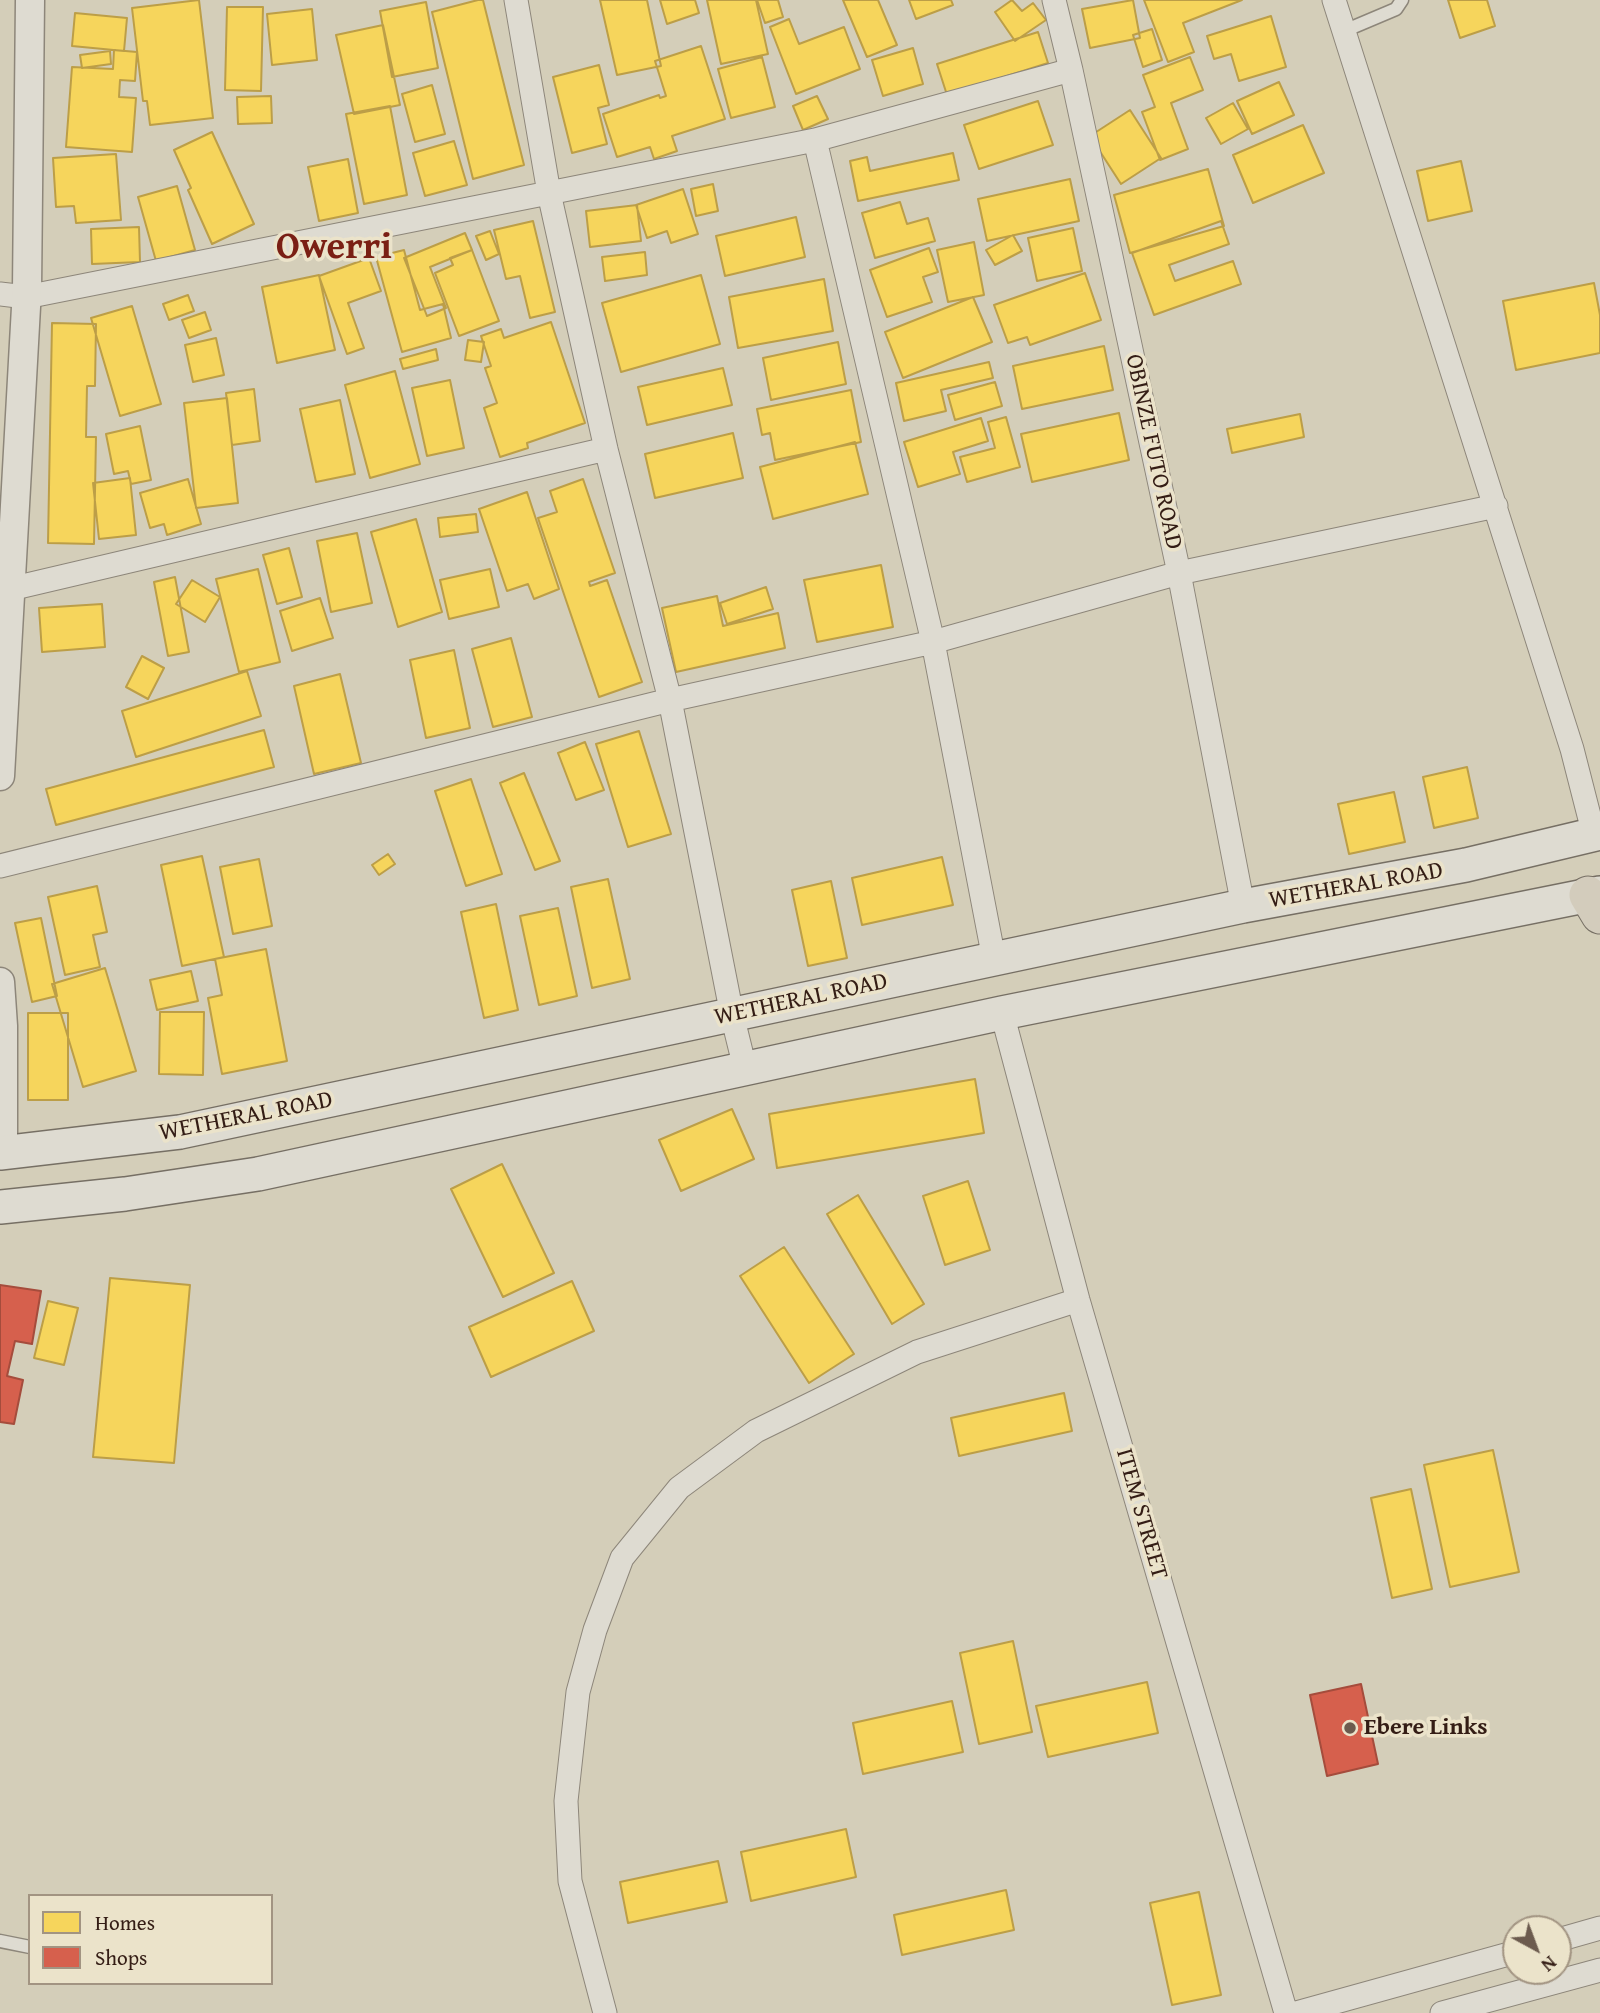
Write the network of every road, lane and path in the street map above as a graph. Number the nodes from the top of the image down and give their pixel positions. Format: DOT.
graph roads {
  1 [pos="30,0"];
  2 [pos="516,0"];
  3 [pos="1054,0"];
  4 [pos="1334,0"];
  5 [pos="1402,0"];
  6 [pos="1344,31"];
  7 [pos="1071,70"];
  8 [pos="816,140"];
  9 [pos="549,193"];
  10 [pos="13,296"];
  11 [pos="606,449"];
  12 [pos="1496,506"];
  13 [pos="1179,573"];
  14 [pos="5,587"];
  15 [pos="933,642"];
  16 [pos="670,700"];
  17 [pos="0,776"];
  18 [pos="1597,834"];
  19 [pos="0,866"];
  20 [pos="1596,901"];
  21 [pos="1243,906"];
  22 [pos="995,959"];
  23 [pos="0,982"];
  24 [pos="1002,1013"];
  25 [pos="732,1015"];
  26 [pos="746,1068"];
  27 [pos="2,1153"];
  28 [pos="0,1207"];
  29 [pos="1078,1300"];
  30 [pos="1600,1928"];
  31 [pos="1572,1936"];
  32 [pos="0,1941"];
  33 [pos="28,1947"];
  34 [pos="1502,1956"];
  35 [pos="1600,1970"];
  36 [pos="605,2013"];
  37 [pos="1286,2013"];
  38 [pos="1296,2013"];
  39 [pos="1442,2013"];
  1 -- 10 [label="street"];
  2 -- 9 [label="street"];
  3 -- 7 [label="street, OBINZE FUTO ROAD"];
  4 -- 6 [label="street"];
  5 -- 6 [label="lane"];
  6 -- 12 [label="street"];
  7 -- 8 [label="street"];
  7 -- 13 [label="street, OBINZE FUTO ROAD"];
  8 -- 9 [label="street"];
  8 -- 15 [label="street"];
  9 -- 10 [label="street"];
  9 -- 11 [label="street"];
  10 -- 14 [label="street"];
  11 -- 14 [label="street"];
  11 -- 16 [label="street"];
  12 -- 13 [label="street"];
  12 -- 18 [label="street"];
  13 -- 15 [label="street"];
  13 -- 21 [label="street, OBINZE FUTO ROAD"];
  14 -- 17 [label="street"];
  15 -- 16 [label="street"];
  15 -- 22 [label="street"];
  16 -- 19 [label="street"];
  16 -- 25 [label="street"];
  18 -- 21 [label="main road, WETHERAL ROAD"];
  20 -- 24 [label="main road"];
  21 -- 22 [label="main road, WETHERAL ROAD"];
  22 -- 25 [label="main road, WETHERAL ROAD"];
  23 -- 27 [label="street"];
  24 -- 26 [label="main road"];
  24 -- 29 [label="street, ITEM STREET"];
  25 -- 26 [label="street"];
  25 -- 27 [label="main road, WETHERAL ROAD"];
  26 -- 28 [label="main road"];
  29 -- 36 [label="street"];
  29 -- 37 [label="street, ITEM STREET"];
  30 -- 31 [label="street"];
  32 -- 33 [label="lane"];
  34 -- 38 [label="street"];
  35 -- 39 [label="street"];
}
